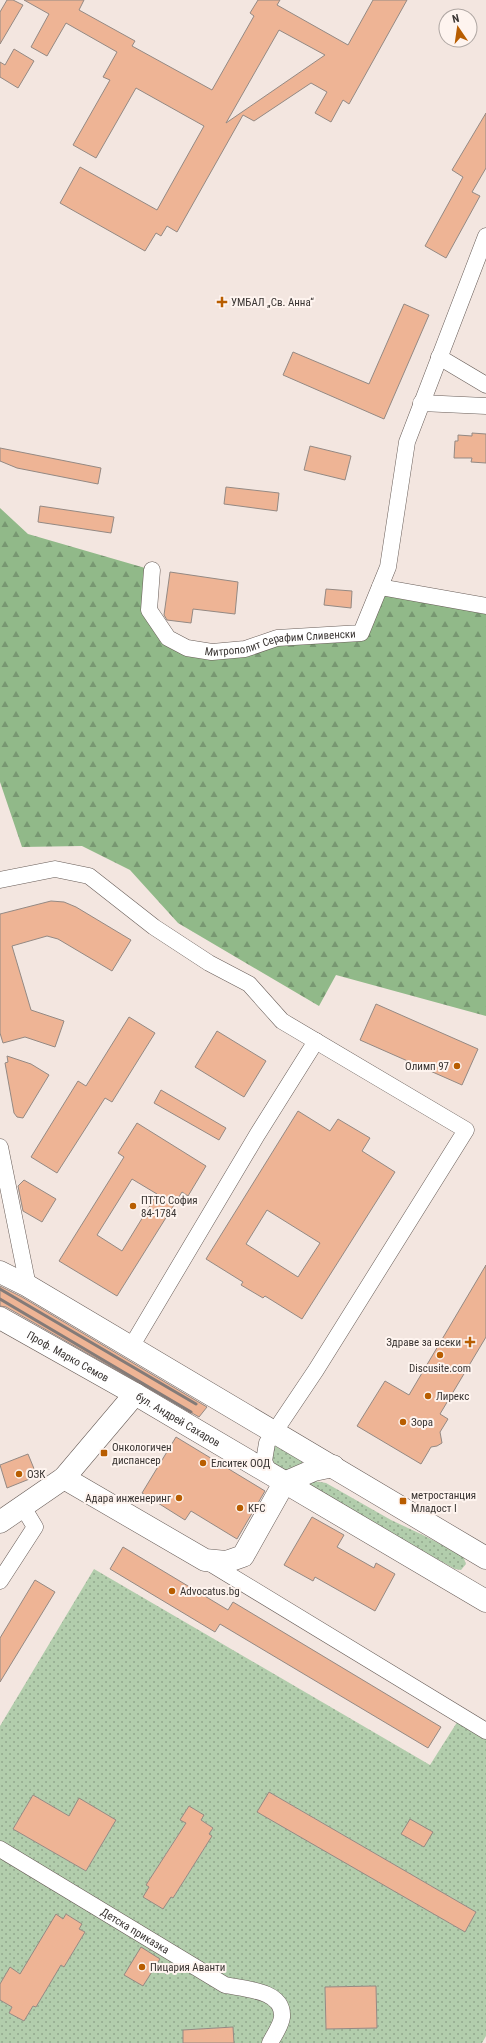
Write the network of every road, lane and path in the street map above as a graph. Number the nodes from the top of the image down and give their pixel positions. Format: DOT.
graph roads {
  1 [pos="486,236"];
  2 [pos="439,357"];
  3 [pos="486,385"];
  4 [pos="421,403"];
  5 [pos="486,406"];
  6 [pos="152,570"];
  7 [pos="380,587"];
  8 [pos="486,606"];
  9 [pos="0,880"];
  10 [pos="316,1041"];
  11 [pos="0,1147"];
  12 [pos="0,1272"];
  13 [pos="28,1286"];
  14 [pos="0,1318"];
  15 [pos="131,1346"];
  16 [pos="135,1394"];
  17 [pos="275,1432"];
  18 [pos="333,1466"];
  19 [pos="64,1478"];
  20 [pos="277,1484"];
  21 [pos="23,1507"];
  22 [pos="0,1522"];
  23 [pos="486,1558"];
  24 [pos="205,1560"];
  25 [pos="0,1581"];
  26 [pos="486,1601"];
  27 [pos="486,1731"];
  28 [pos="0,1849"];
  29 [pos="270,2043"];
  1 -- 2 [label="street"];
  2 -- 3 [label="street"];
  2 -- 4 [label="street"];
  4 -- 5 [label="street"];
  4 -- 7 [label="street"];
  6 -- 7 [label="street, Митрополит Серафим Сливенски"];
  7 -- 8 [label="street"];
  9 -- 10 [label="street"];
  10 -- 15 [label="street"];
  10 -- 17 [label="street"];
  11 -- 13 [label="street"];
  12 -- 13 [label="main road"];
  13 -- 15 [label="main road"];
  14 -- 16 [label="main road, Проф. Марко Семов"];
  15 -- 17 [label="main road"];
  16 -- 19 [label="main road, бул. Андрей Сахаров"];
  16 -- 20 [label="main road, бул. Андрей Сахаров"];
  17 -- 18 [label="main road"];
  17 -- 20 [label="street"];
  18 -- 20 [label="main road"];
  18 -- 23 [label="main road"];
  19 -- 21 [label="main road, бул. Андрей Сахаров"];
  19 -- 24 [label="main road"];
  20 -- 24 [label="main road"];
  20 -- 26 [label="main road, бул. Андрей Сахаров"];
  21 -- 22 [label="main road, бул. Андрей Сахаров"];
  21 -- 25 [label="street"];
  24 -- 27 [label="street"];
  28 -- 29 [label="street, Детска приказка"];
}
